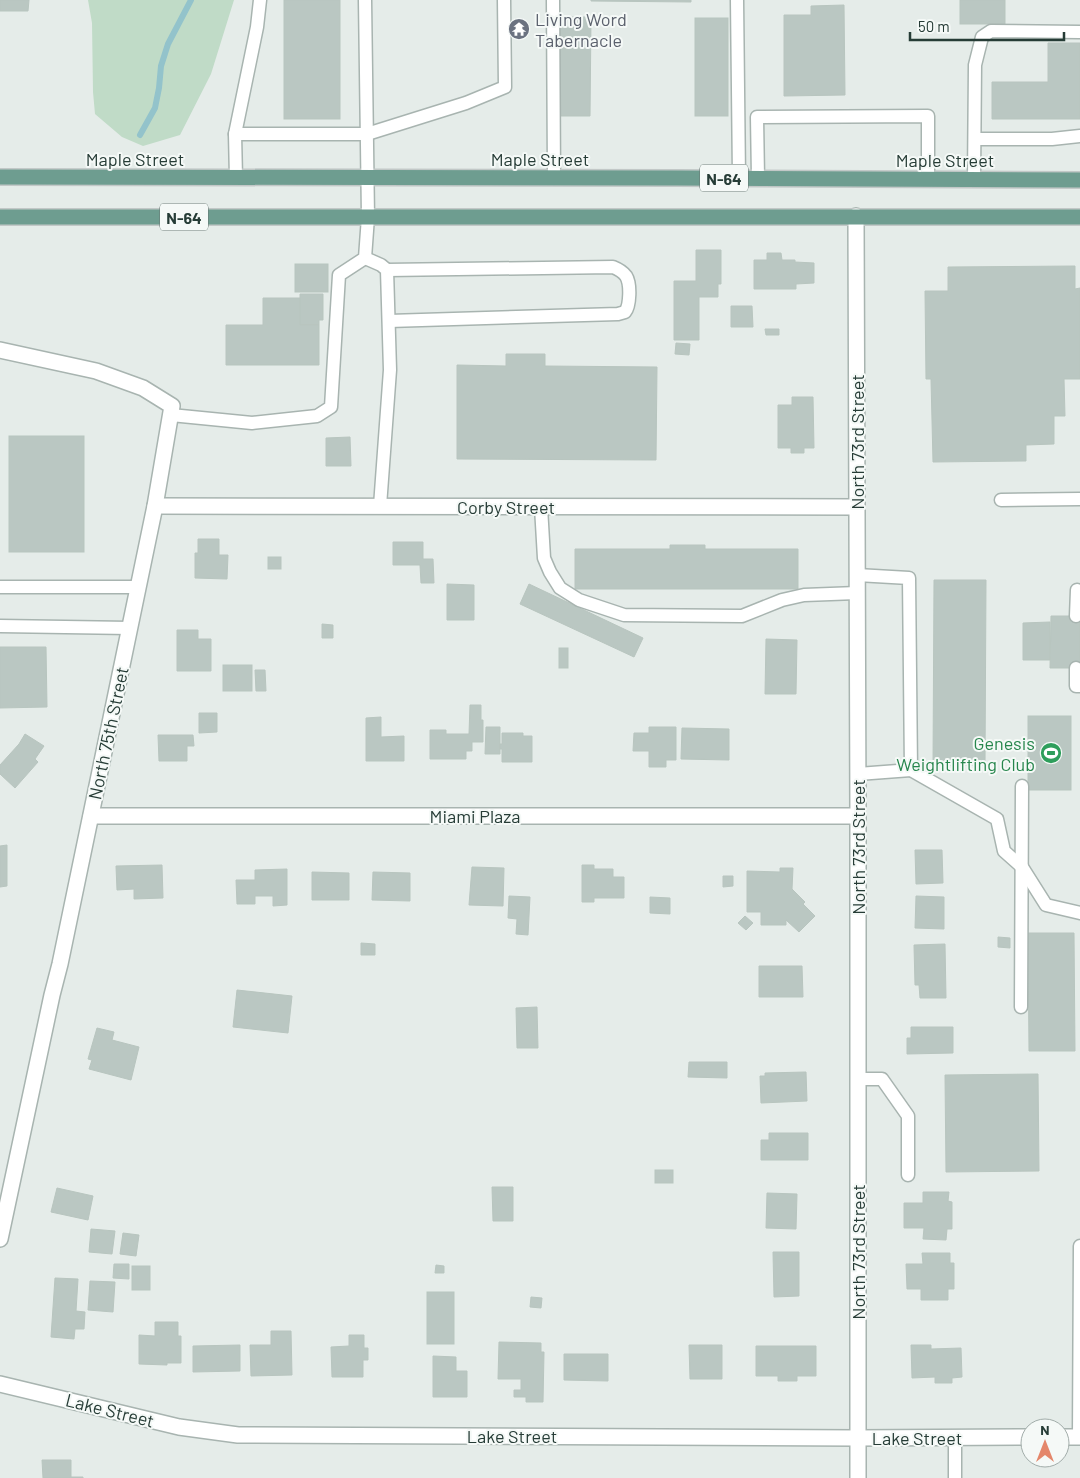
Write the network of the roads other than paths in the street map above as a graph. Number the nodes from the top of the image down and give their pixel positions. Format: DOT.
graph roads {
  1 [pos="260,0"];
  2 [pos="365,0"];
  3 [pos="504,0"];
  4 [pos="553,0"];
  5 [pos="737,0"];
  6 [pos="1080,32"];
  7 [pos="235,134"];
  8 [pos="367,134"];
  9 [pos="1080,136"];
  10 [pos="974,139"];
  11 [pos="0,177"];
  12 [pos="236,178"];
  13 [pos="368,178"];
  14 [pos="554,178"];
  15 [pos="739,178"];
  16 [pos="758,178"];
  17 [pos="928,179"];
  18 [pos="974,179"];
  19 [pos="1080,180"];
  20 [pos="856,216"];
  21 [pos="0,217"];
  22 [pos="368,217"];
  23 [pos="1080,217"];
  24 [pos="365,258"];
  25 [pos="388,270"];
  26 [pos="389,321"];
  27 [pos="0,350"];
  28 [pos="171,415"];
  29 [pos="1080,499"];
  30 [pos="1001,500"];
  31 [pos="155,506"];
  32 [pos="380,506"];
  33 [pos="541,507"];
  34 [pos="857,507"];
  35 [pos="857,575"];
  36 [pos="0,587"];
  37 [pos="138,587"];
  38 [pos="1077,590"];
  39 [pos="857,594"];
  40 [pos="1076,616"];
  41 [pos="0,626"];
  42 [pos="130,628"];
  43 [pos="1076,668"];
  44 [pos="1080,686"];
  45 [pos="911,770"];
  46 [pos="858,774"];
  47 [pos="1022,786"];
  48 [pos="91,816"];
  49 [pos="858,816"];
  50 [pos="1022,867"];
  51 [pos="1080,912"];
  52 [pos="1021,1007"];
  53 [pos="858,1079"];
  54 [pos="908,1175"];
  55 [pos="0,1239"];
  56 [pos="1080,1246"];
  57 [pos="0,1384"];
  58 [pos="1020,1437"];
  59 [pos="1079,1437"];
  60 [pos="857,1438"];
  61 [pos="956,1438"];
  62 [pos="858,1478"];
  63 [pos="956,1478"];
  1 -- 7 [label="lane"];
  2 -- 8 [label="lane"];
  3 -- 8 [label="lane"];
  4 -- 14 [label="lane"];
  5 -- 15 [label="lane"];
  6 -- 10 [label="lane"];
  7 -- 8 [label="lane"];
  7 -- 12 [label="lane"];
  8 -- 13 [label="lane"];
  9 -- 10 [label="lane"];
  10 -- 18 [label="lane"];
  11 -- 12 [label="main road, Maple Street / N-64"];
  12 -- 13 [label="main road, Maple Street / N-64"];
  13 -- 14 [label="main road, Maple Street / N-64"];
  13 -- 22 [label="lane"];
  14 -- 15 [label="main road, Maple Street / N-64"];
  15 -- 16 [label="main road, Maple Street / N-64"];
  16 -- 17 [label="main road, Maple Street / N-64"];
  16 -- 17 [label="lane"];
  17 -- 18 [label="main road, Maple Street / N-64"];
  18 -- 19 [label="main road, Maple Street / N-64"];
  20 -- 22 [label="main road, N-64"];
  20 -- 23 [label="main road, N-64"];
  20 -- 34 [label="street, North 73rd Street"];
  21 -- 22 [label="main road, N-64"];
  22 -- 24 [label="lane"];
  24 -- 25 [label="lane"];
  24 -- 28 [label="lane"];
  25 -- 26 [label="lane"];
  25 -- 26 [label="lane"];
  26 -- 32 [label="lane"];
  27 -- 28 [label="street"];
  28 -- 31 [label="street, North 75th Street"];
  29 -- 30 [label="lane"];
  31 -- 32 [label="street, Corby Street"];
  31 -- 37 [label="street, North 75th Street"];
  32 -- 33 [label="street, Corby Street"];
  33 -- 34 [label="street, Corby Street"];
  33 -- 39 [label="lane"];
  34 -- 35 [label="street, North 73rd Street"];
  35 -- 39 [label="street, North 73rd Street"];
  35 -- 45 [label="lane"];
  36 -- 37 [label="lane"];
  37 -- 42 [label="street, North 75th Street"];
  38 -- 40 [label="lane"];
  39 -- 46 [label="street, North 73rd Street"];
  41 -- 42 [label="lane"];
  42 -- 48 [label="street, North 75th Street"];
  43 -- 44 [label="lane"];
  45 -- 46 [label="lane"];
  45 -- 50 [label="lane"];
  46 -- 49 [label="street, North 73rd Street"];
  47 -- 50 [label="lane"];
  48 -- 49 [label="street, Miami Plaza"];
  48 -- 55 [label="street, North 75th Street"];
  49 -- 53 [label="street, North 73rd Street"];
  50 -- 51 [label="lane"];
  50 -- 52 [label="lane"];
  53 -- 54 [label="lane"];
  53 -- 60 [label="street, North 73rd Street"];
  56 -- 59 [label="lane"];
  57 -- 60 [label="street, Lake Street"];
  58 -- 61 [label="street, Lake Street"];
  60 -- 61 [label="street, Lake Street"];
  60 -- 62 [label="street, North 73rd Street"];
  61 -- 63 [label="lane"];
}
